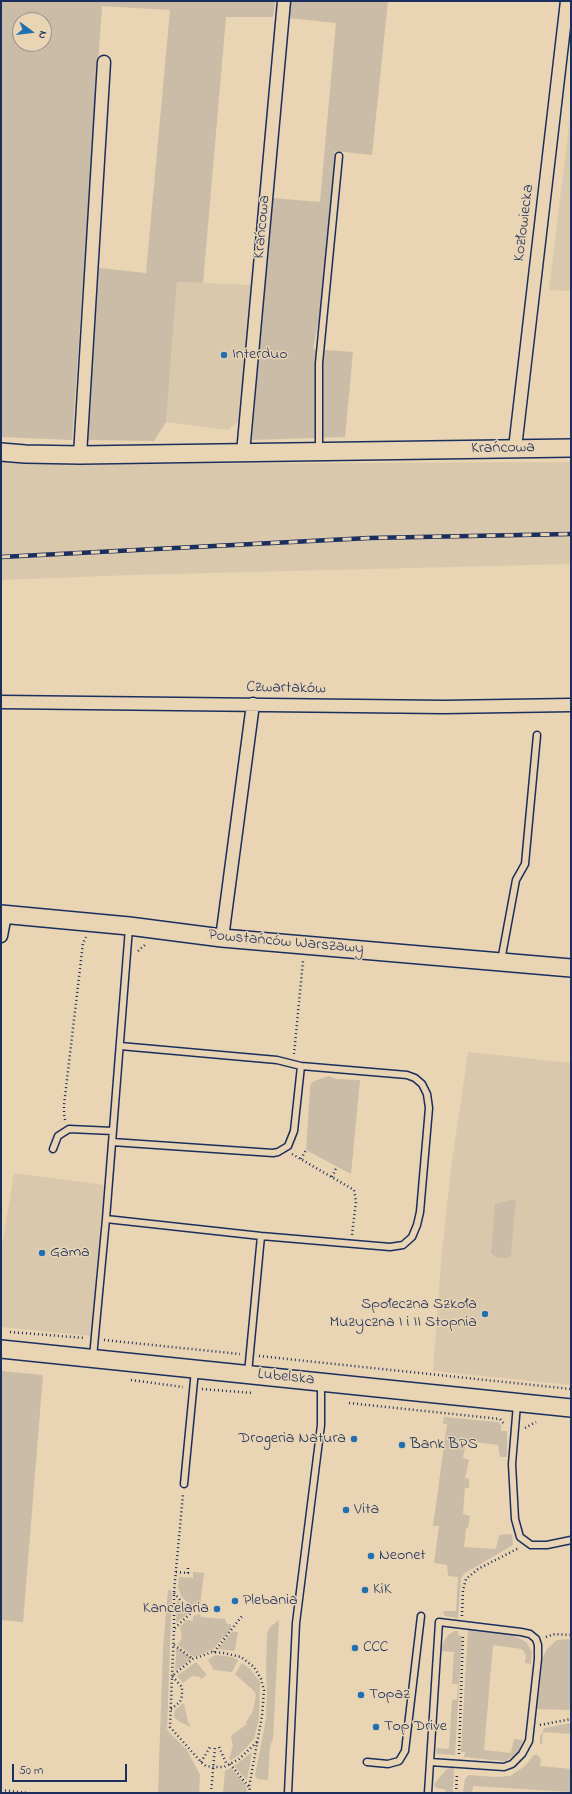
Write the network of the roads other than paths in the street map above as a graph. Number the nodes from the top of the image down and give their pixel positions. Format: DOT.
graph roads {
  1 [pos="284,1"];
  2 [pos="567,1"];
  3 [pos="104,62"];
  4 [pos="339,156"];
  5 [pos="515,448"];
  6 [pos="571,448"];
  7 [pos="1,452"];
  8 [pos="319,452"];
  9 [pos="243,453"];
  10 [pos="80,455"];
  11 [pos="1,702"];
  12 [pos="253,704"];
  13 [pos="571,705"];
  14 [pos="537,735"];
  15 [pos="3,915"];
  16 [pos="129,926"];
  17 [pos="1,936"];
  18 [pos="222,938"];
  19 [pos="501,962"];
  20 [pos="571,968"];
  21 [pos="120,1046"];
  22 [pos="301,1066"];
  23 [pos="113,1131"];
  24 [pos="112,1142"];
  25 [pos="53,1149"];
  26 [pos="106,1219"];
  27 [pos="261,1236"];
  28 [pos="1,1349"];
  29 [pos="93,1358"];
  30 [pos="195,1369"];
  31 [pos="248,1374"];
  32 [pos="321,1382"];
  33 [pos="517,1402"];
  34 [pos="571,1408"];
  35 [pos="184,1484"];
  36 [pos="571,1540"];
  37 [pos="421,1616"];
  38 [pos="367,1762"];
  39 [pos="430,1762"];
  40 [pos="288,1793"];
  41 [pos="428,1793"];
  1 -- 9 [label="street, Krańcowa"];
  2 -- 5 [label="street, Kozłowiecka"];
  3 -- 10 [label="street"];
  4 -- 8 [label="lane"];
  5 -- 6 [label="street, Krańcowa"];
  5 -- 8 [label="street, Krańcowa"];
  7 -- 10 [label="street, Krańcowa"];
  8 -- 9 [label="street, Krańcowa"];
  9 -- 10 [label="street, Krańcowa"];
  11 -- 12 [label="street, Czwartaków"];
  12 -- 13 [label="street, Czwartaków"];
  12 -- 18 [label="street"];
  14 -- 19 [label="lane"];
  15 -- 16 [label="street, Powstańców Warszawy"];
  15 -- 17 [label="street"];
  16 -- 18 [label="street, Powstańców Warszawy"];
  16 -- 21 [label="lane"];
  18 -- 19 [label="street, Powstańców Warszawy"];
  19 -- 20 [label="street, Powstańców Warszawy"];
  21 -- 22 [label="lane"];
  21 -- 23 [label="lane"];
  22 -- 24 [label="lane"];
  22 -- 27 [label="lane"];
  23 -- 24 [label="lane"];
  23 -- 25 [label="lane"];
  24 -- 26 [label="lane"];
  26 -- 27 [label="lane"];
  26 -- 29 [label="lane"];
  27 -- 31 [label="lane"];
  28 -- 29 [label="street, Lubelska"];
  29 -- 30 [label="street, Lubelska"];
  30 -- 31 [label="street, Lubelska"];
  30 -- 35 [label="lane"];
  31 -- 32 [label="street, Lubelska"];
  32 -- 33 [label="street, Lubelska"];
  32 -- 40 [label="lane"];
  33 -- 34 [label="street, Lubelska"];
  33 -- 36 [label="lane"];
  37 -- 38 [label="lane"];
  39 -- 39 [label="lane"];
  39 -- 41 [label="lane"];
}
